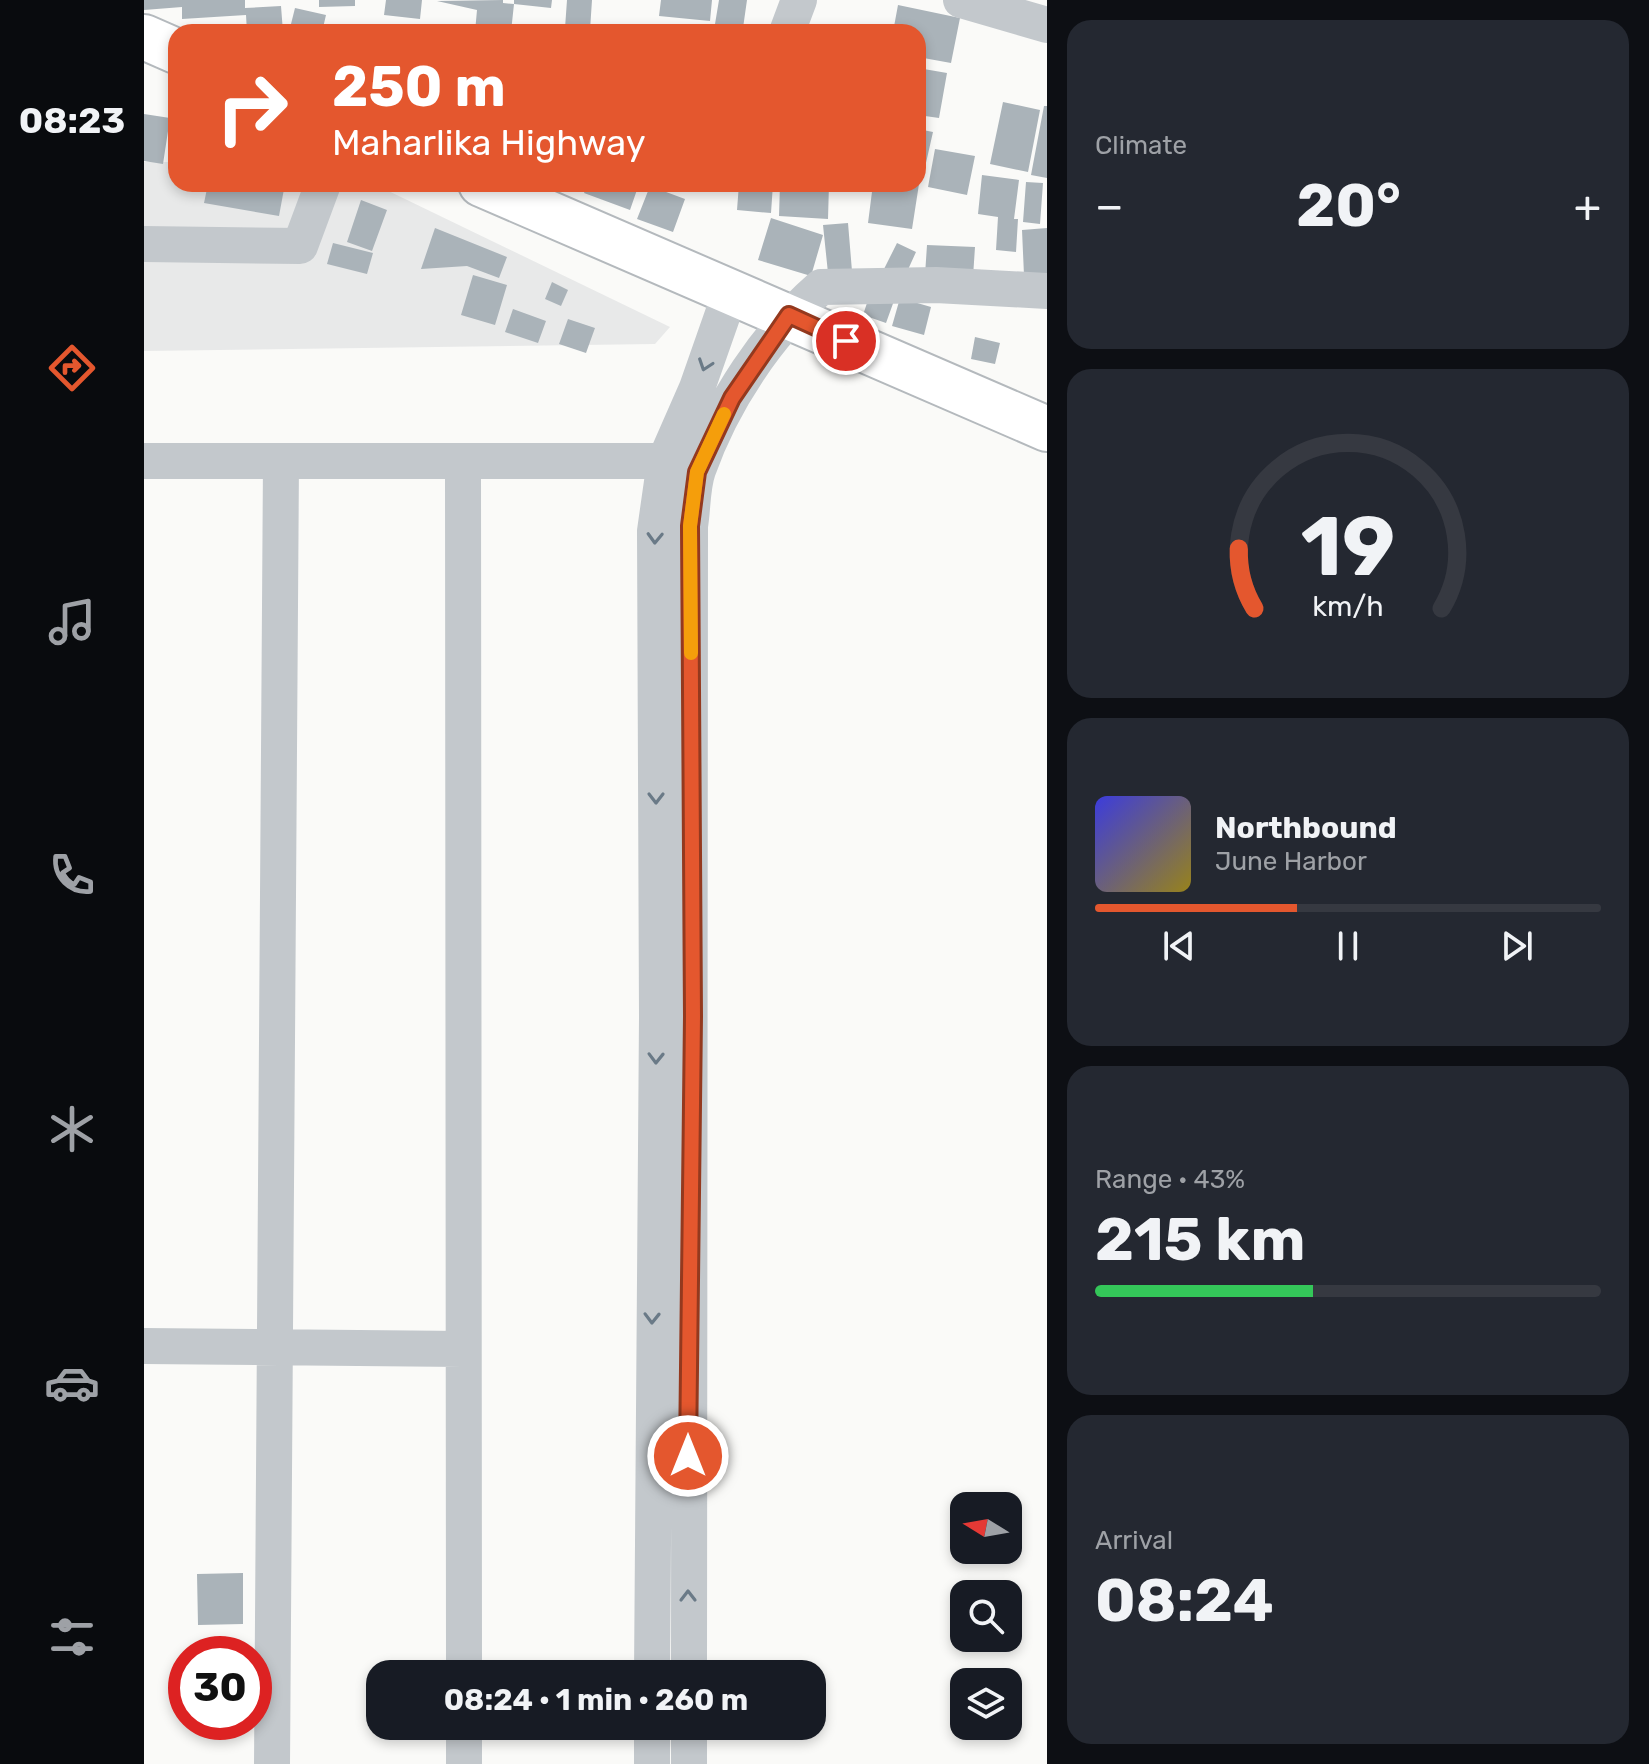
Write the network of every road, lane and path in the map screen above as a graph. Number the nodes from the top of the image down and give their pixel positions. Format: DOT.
graph roads {
  1 [pos="799,0"];
  2 [pos="961,0"];
  3 [pos="790,24"];
  4 [pos="1047,25"];
  5 [pos="144,37"];
  6 [pos="168,48"];
  7 [pos="320,192"];
  8 [pos="500,192"];
  9 [pos="144,244"];
  10 [pos="731,291"];
  11 [pos="1047,291"];
  12 [pos="789,315"];
  13 [pos="1047,429"];
  14 [pos="144,461"];
  15 [pos="281,461"];
  16 [pos="463,461"];
  17 [pos="681,467"];
  18 [pos="144,1346"];
  19 [pos="275,1347"];
  20 [pos="463,1349"];
  21 [pos="464,1660"];
  22 [pos="652,1660"];
  23 [pos="689,1660"];
  24 [pos="464,1740"];
  25 [pos="652,1740"];
  26 [pos="689,1740"];
  27 [pos="272,1764"];
  28 [pos="464,1764"];
  29 [pos="652,1764"];
  30 [pos="689,1764"];
  1 -- 3 [label="street"];
  2 -- 4 [label="street"];
  5 -- 6 [label="highway"];
  7 -- 9 [label="street"];
  8 -- 10 [label="highway"];
  10 -- 12 [label="highway"];
  10 -- 17 [label="street, one-way"];
  11 -- 12 [label="street"];
  12 -- 13 [label="highway"];
  12 -- 17 [label="street"];
  14 -- 15 [label="street"];
  15 -- 16 [label="street"];
  15 -- 19 [label="street"];
  16 -- 17 [label="street"];
  16 -- 20 [label="street"];
  17 -- 22 [label="street, one-way"];
  23 -- 17 [label="street, one-way"];
  18 -- 19 [label="street"];
  19 -- 20 [label="street"];
  19 -- 27 [label="street"];
  20 -- 21 [label="street"];
  24 -- 28 [label="street"];
  25 -- 29 [label="street"];
  26 -- 30 [label="street"];
}
